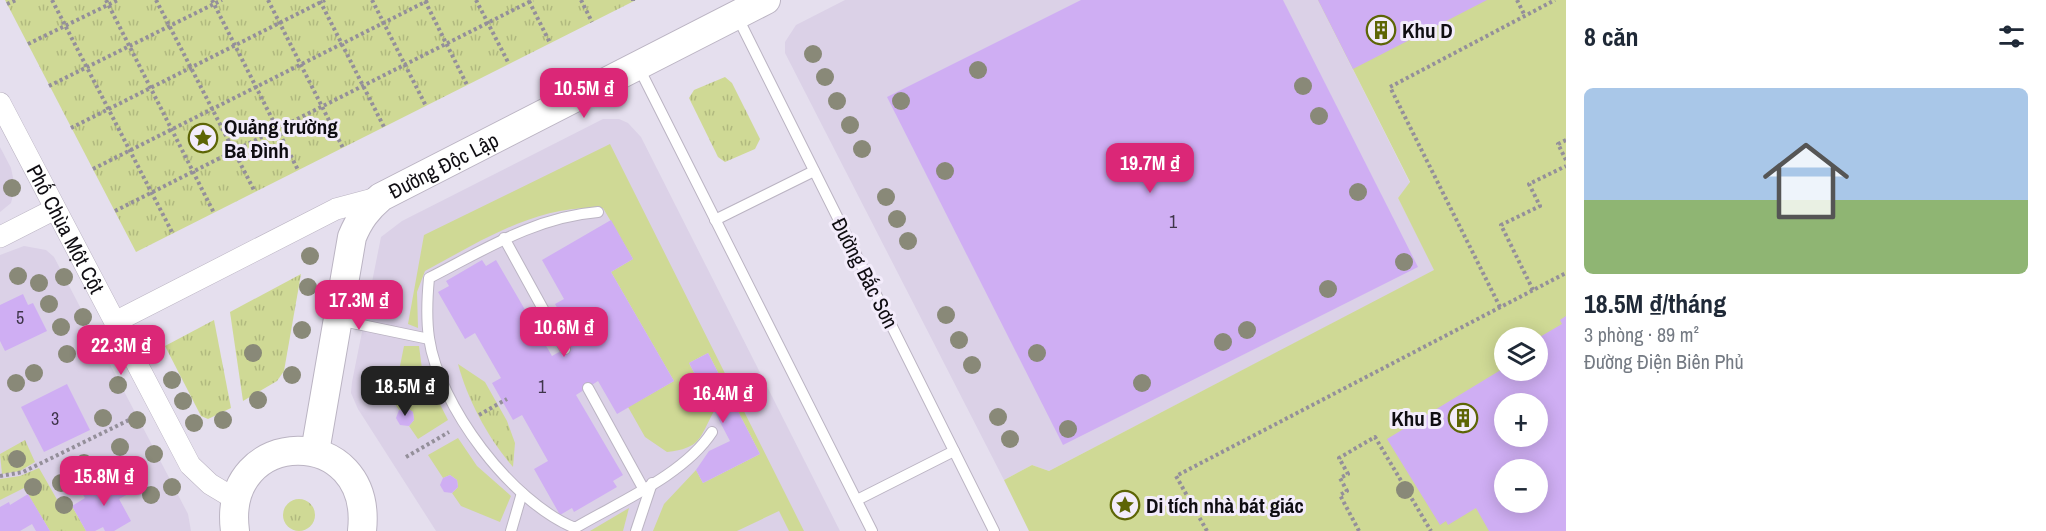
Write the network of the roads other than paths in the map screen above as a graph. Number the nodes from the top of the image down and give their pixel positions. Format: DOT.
graph roads {
  1 [pos="766,0"];
  2 [pos="737,15"];
  3 [pos="638,66"];
  4 [pos="0,103"];
  5 [pos="814,171"];
  6 [pos="381,197"];
  7 [pos="55,209"];
  8 [pos="598,212"];
  9 [pos="715,220"];
  10 [pos="0,237"];
  11 [pos="504,238"];
  12 [pos="338,320"];
  13 [pos="115,322"];
  14 [pos="429,339"];
  15 [pos="565,349"];
  16 [pos="588,388"];
  17 [pos="712,432"];
  18 [pos="954,451"];
  19 [pos="315,452"];
  20 [pos="648,485"];
  21 [pos="522,493"];
  22 [pos="235,499"];
  23 [pos="857,500"];
  24 [pos="235,531"];
  25 [pos="362,531"];
  26 [pos="510,531"];
  27 [pos="636,531"];
  28 [pos="872,531"];
  29 [pos="994,531"];
  1 -- 2 [label="main road, Đường Độc Lập"];
  2 -- 3 [label="main road, Đường Độc Lập"];
  2 -- 5 [label="lane, Đường Bắc Sơn"];
  3 -- 6 [label="main road, Đường Độc Lập"];
  3 -- 9 [label="lane"];
  4 -- 7 [label="street, Phố Chùa Một Cột"];
  5 -- 9 [label="lane"];
  5 -- 18 [label="lane, Đường Bắc Sơn"];
  6 -- 12 [label="main road"];
  6 -- 13 [label="street, Đường Độc Lập"];
  7 -- 10 [label="street"];
  7 -- 13 [label="street, Phố Chùa Một Cột"];
  8 -- 11 [label="lane"];
  9 -- 23 [label="lane"];
  11 -- 14 [label="lane"];
  11 -- 15 [label="lane"];
  12 -- 14 [label="lane"];
  12 -- 19 [label="main road"];
  13 -- 22 [label="street, Phố Chùa Một Cột"];
  14 -- 21 [label="lane"];
  16 -- 20 [label="lane"];
  17 -- 20 [label="lane"];
  18 -- 23 [label="lane"];
  18 -- 29 [label="lane, Đường Bắc Sơn"];
  19 -- 22 [label="main road"];
  19 -- 25 [label="main road"];
  20 -- 21 [label="lane"];
  20 -- 27 [label="lane"];
  21 -- 26 [label="lane"];
  22 -- 24 [label="main road"];
  23 -- 28 [label="lane"];
}
